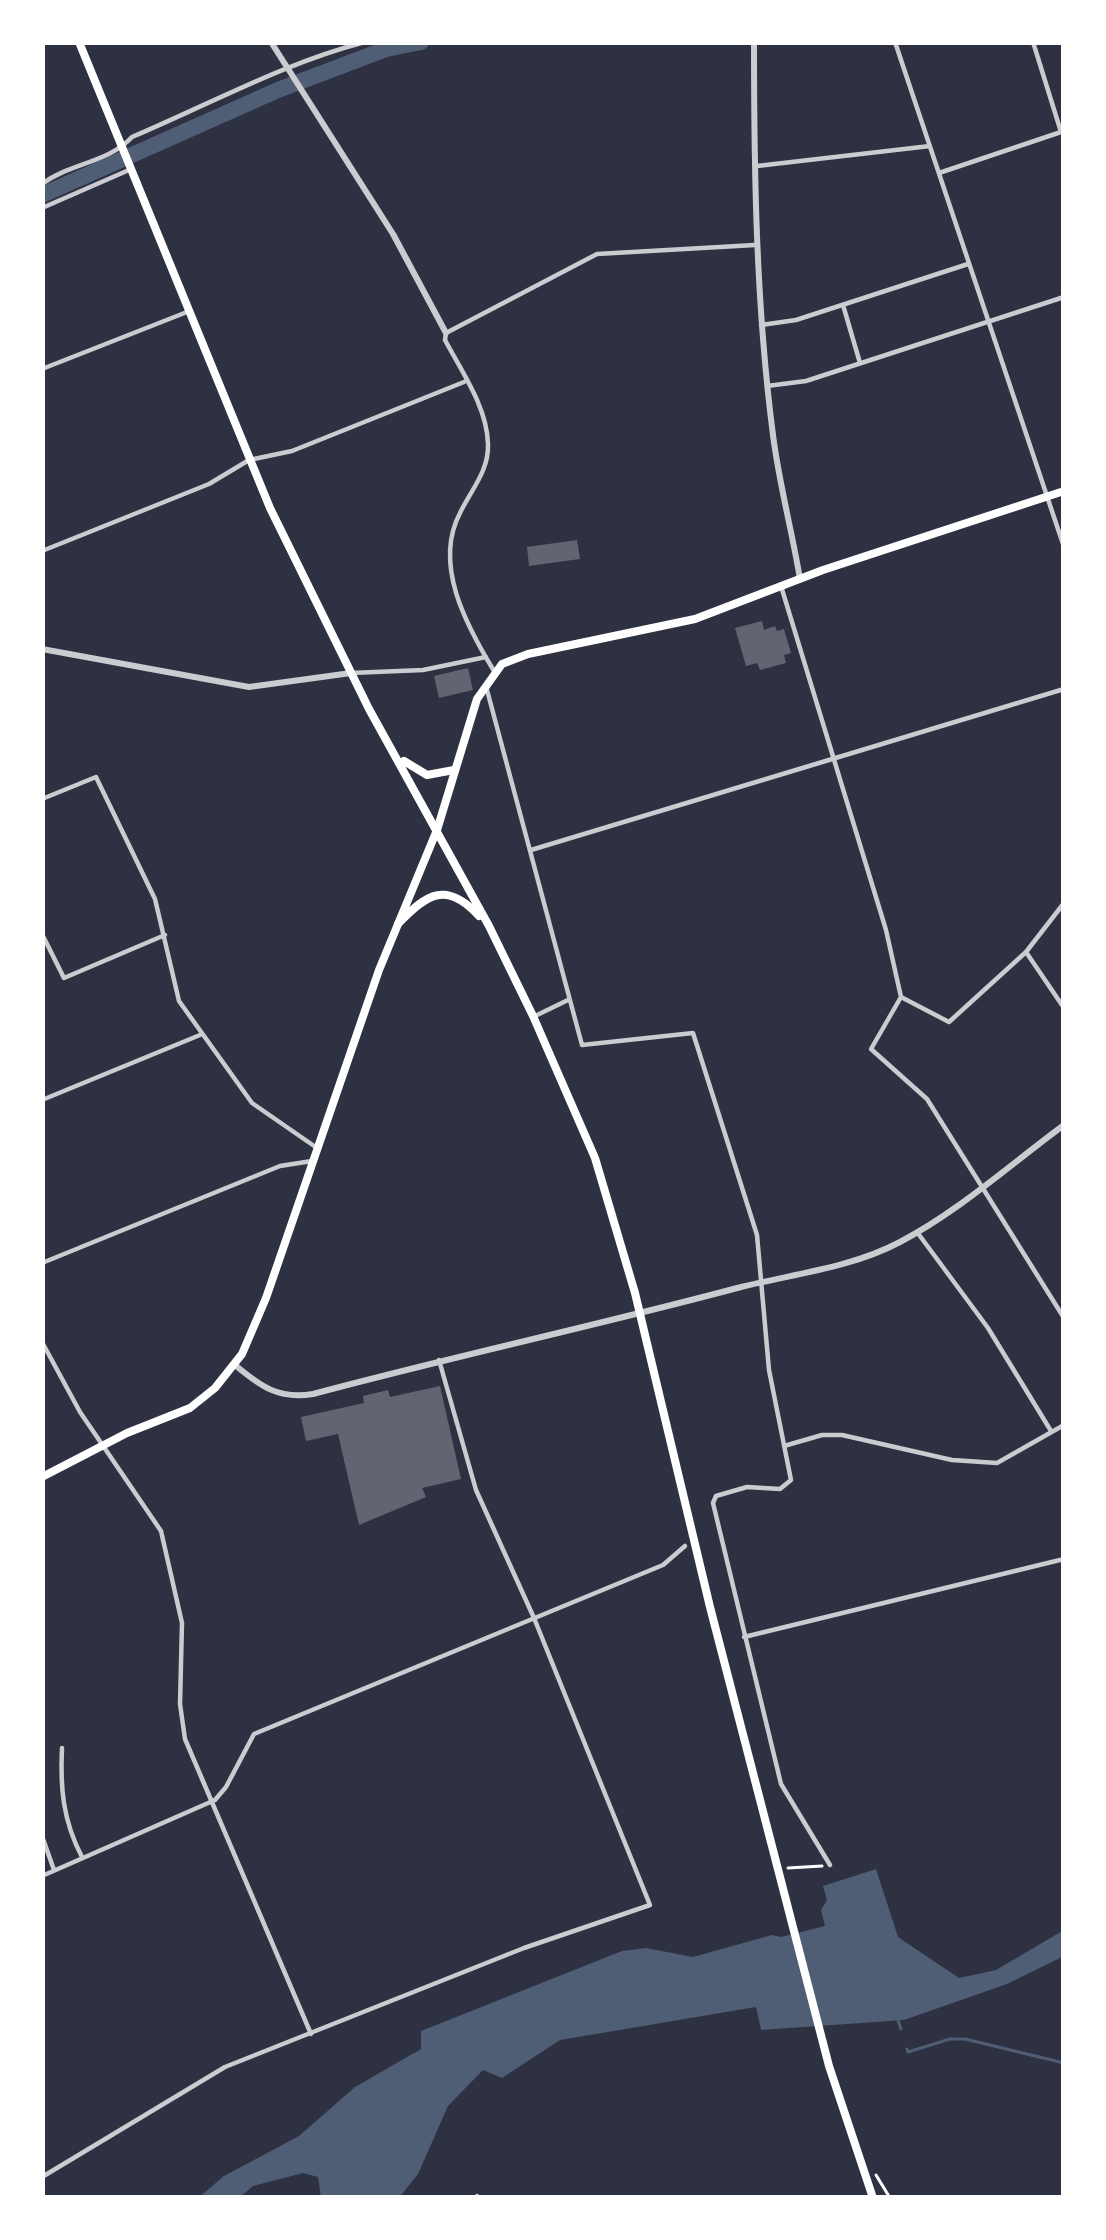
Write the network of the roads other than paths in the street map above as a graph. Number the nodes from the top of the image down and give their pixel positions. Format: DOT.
graph roads {
  1 [pos="79,42"];
  2 [pos="271,42"];
  3 [pos="365,42"];
  4 [pos="754,42"];
  5 [pos="895,42"];
  6 [pos="1033,42"];
  7 [pos="288,70"];
  8 [pos="1063,131"];
  9 [pos="930,146"];
  10 [pos="122,151"];
  11 [pos="754,166"];
  12 [pos="128,168"];
  13 [pos="939,173"];
  14 [pos="42,184"];
  15 [pos="42,208"];
  16 [pos="754,245"];
  17 [pos="970,264"];
  18 [pos="1064,297"];
  19 [pos="843,305"];
  20 [pos="187,312"];
  21 [pos="989,321"];
  22 [pos="761,326"];
  23 [pos="446,333"];
  24 [pos="860,363"];
  25 [pos="42,369"];
  26 [pos="466,381"];
  27 [pos="767,386"];
  28 [pos="249,460"];
  29 [pos="1064,491"];
  30 [pos="1048,496"];
  31 [pos="1064,547"];
  32 [pos="42,551"];
  33 [pos="800,579"];
  34 [pos="781,586"];
  35 [pos="42,649"];
  36 [pos="486,657"];
  37 [pos="494,670"];
  38 [pos="351,673"];
  39 [pos="484,685"];
  40 [pos="1064,689"];
  41 [pos="395,751"];
  42 [pos="835,759"];
  43 [pos="454,770"];
  44 [pos="42,799"];
  45 [pos="437,830"];
  46 [pos="531,850"];
  47 [pos="1064,903"];
  48 [pos="398,924"];
  49 [pos="489,926"];
  50 [pos="42,934"];
  51 [pos="165,935"];
  52 [pos="1025,952"];
  53 [pos="901,997"];
  54 [pos="568,1000"];
  55 [pos="1064,1008"];
  56 [pos="533,1016"];
  57 [pos="200,1035"];
  58 [pos="42,1100"];
  59 [pos="1064,1125"];
  60 [pos="317,1148"];
  61 [pos="312,1161"];
  62 [pos="982,1186"];
  63 [pos="917,1232"];
  64 [pos="42,1263"];
  65 [pos="763,1282"];
  66 [pos="639,1313"];
  67 [pos="1064,1318"];
  68 [pos="42,1342"];
  69 [pos="439,1360"];
  70 [pos="235,1365"];
  71 [pos="1064,1425"];
  72 [pos="1052,1432"];
  73 [pos="102,1445"];
  74 [pos="784,1446"];
  75 [pos="42,1477"];
  76 [pos="719,1535"];
  77 [pos="710,1538"];
  78 [pos="685,1546"];
  79 [pos="1064,1559"];
  80 [pos="534,1618"];
  81 [pos="744,1637"];
  82 [pos="62,1748"];
  83 [pos="214,1800"];
  84 [pos="42,1836"];
  85 [pos="82,1857"];
  86 [pos="830,1865"];
  87 [pos="54,1870"];
  88 [pos="42,1876"];
  89 [pos="311,2034"];
  90 [pos="42,2177"];
  91 [pos="873,2198"];
  1 -- 10 [label="main road"];
  2 -- 7 [label="street"];
  3 -- 7 [label="street"];
  4 -- 11 [label="street"];
  5 -- 9 [label="street"];
  6 -- 8 [label="street"];
  7 -- 10 [label="street"];
  7 -- 23 [label="street"];
  8 -- 13 [label="street"];
  9 -- 11 [label="street"];
  9 -- 13 [label="street"];
  10 -- 12 [label="main road"];
  10 -- 14 [label="street"];
  11 -- 16 [label="street"];
  12 -- 15 [label="street"];
  12 -- 20 [label="main road"];
  13 -- 17 [label="street"];
  16 -- 22 [label="street"];
  16 -- 23 [label="street"];
  17 -- 19 [label="street"];
  17 -- 21 [label="street"];
  18 -- 21 [label="street"];
  19 -- 22 [label="street"];
  19 -- 24 [label="street"];
  20 -- 25 [label="street"];
  20 -- 28 [label="main road"];
  21 -- 24 [label="street"];
  21 -- 30 [label="street"];
  22 -- 27 [label="street"];
  23 -- 26 [label="street"];
  24 -- 27 [label="street"];
  26 -- 28 [label="street"];
  26 -- 36 [label="street"];
  27 -- 33 [label="street"];
  28 -- 32 [label="street"];
  28 -- 38 [label="main road"];
  29 -- 30 [label="main road"];
  30 -- 31 [label="street"];
  30 -- 33 [label="main road"];
  33 -- 34 [label="main road"];
  34 -- 37 [label="main road"];
  34 -- 42 [label="street"];
  35 -- 38 [label="street"];
  36 -- 37 [label="street"];
  36 -- 38 [label="street"];
  37 -- 39 [label="main road"];
  38 -- 41 [label="main road"];
  39 -- 43 [label="main road"];
  39 -- 46 [label="street"];
  40 -- 42 [label="street"];
  41 -- 43 [label="main road"];
  41 -- 45 [label="main road"];
  42 -- 46 [label="street"];
  42 -- 53 [label="street"];
  43 -- 45 [label="main road"];
  44 -- 51 [label="street"];
  45 -- 48 [label="main road"];
  45 -- 49 [label="main road"];
  46 -- 54 [label="street"];
  47 -- 52 [label="street"];
  48 -- 49 [label="main road"];
  48 -- 60 [label="main road"];
  49 -- 56 [label="main road"];
  50 -- 51 [label="street"];
  51 -- 57 [label="street"];
  52 -- 53 [label="street"];
  52 -- 55 [label="street"];
  53 -- 62 [label="street"];
  54 -- 56 [label="street"];
  54 -- 65 [label="street"];
  56 -- 66 [label="main road"];
  57 -- 58 [label="street"];
  57 -- 60 [label="street"];
  59 -- 62 [label="street"];
  60 -- 61 [label="main road"];
  61 -- 64 [label="street"];
  61 -- 70 [label="main road"];
  62 -- 63 [label="street"];
  62 -- 67 [label="street"];
  63 -- 65 [label="street"];
  63 -- 72 [label="street"];
  65 -- 66 [label="street"];
  65 -- 74 [label="street"];
  66 -- 69 [label="street"];
  66 -- 91 [label="main road"];
  68 -- 73 [label="street"];
  69 -- 70 [label="street"];
  69 -- 80 [label="street"];
  70 -- 73 [label="main road"];
  71 -- 72 [label="street"];
  72 -- 74 [label="street"];
  73 -- 75 [label="main road"];
  73 -- 83 [label="street"];
  74 -- 76 [label="street"];
  76 -- 77 [label="street"];
  76 -- 81 [label="street"];
  78 -- 80 [label="street"];
  79 -- 81 [label="street"];
  80 -- 83 [label="street"];
  80 -- 89 [label="street"];
  81 -- 86 [label="street"];
  82 -- 85 [label="street"];
  83 -- 85 [label="street"];
  83 -- 89 [label="street"];
  84 -- 87 [label="street"];
  85 -- 87 [label="street"];
  87 -- 88 [label="street"];
  89 -- 90 [label="street"];
}
